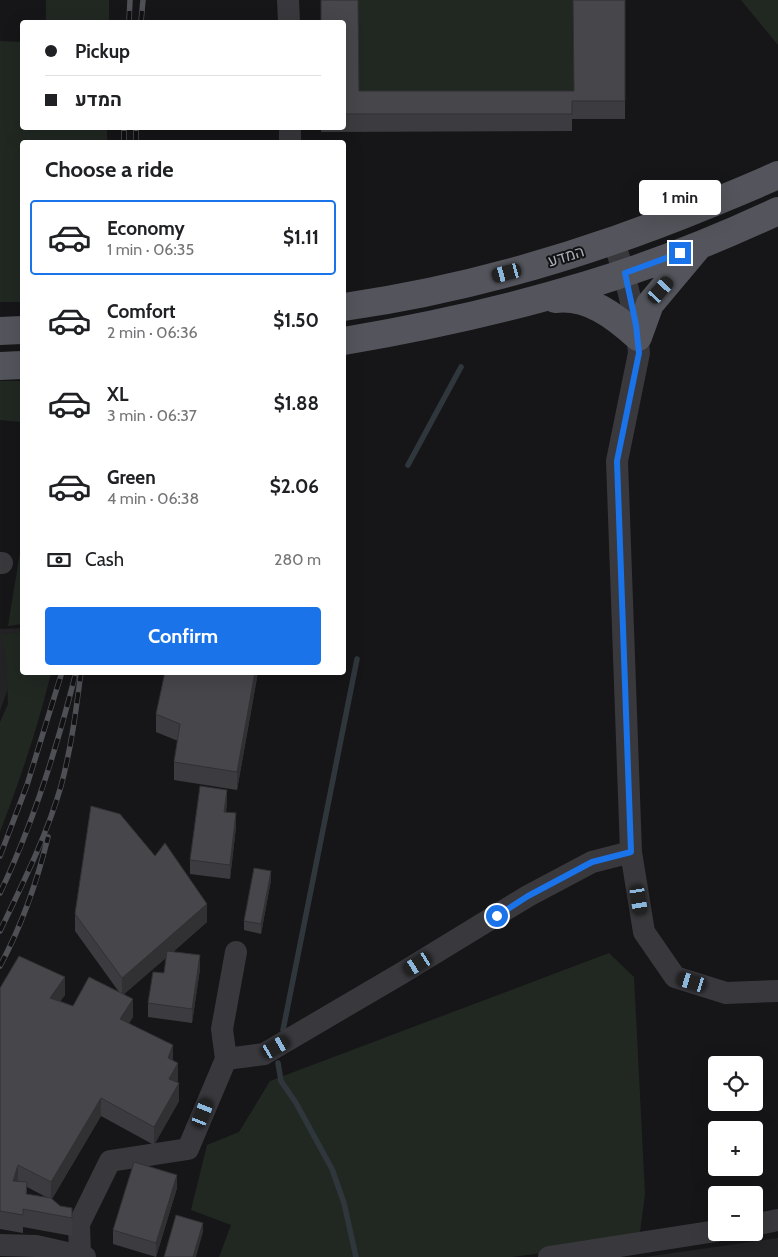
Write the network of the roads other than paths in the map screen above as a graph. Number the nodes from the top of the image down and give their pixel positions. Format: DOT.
graph roads {
  1 [pos="288,0"];
  2 [pos="289,20"];
  3 [pos="778,175"];
  4 [pos="778,211"];
  5 [pos="614,242"];
  6 [pos="698,246"];
  7 [pos="625,273"];
  8 [pos="514,305"];
  9 [pos="346,307"];
  10 [pos="20,330"];
  11 [pos="0,331"];
  12 [pos="638,337"];
  13 [pos="346,341"];
  14 [pos="20,365"];
  15 [pos="0,366"];
  16 [pos="631,852"];
  17 [pos="236,952"];
  18 [pos="778,991"];
  19 [pos="226,1059"];
  20 [pos="778,1220"];
  21 [pos="763,1223"];
  22 [pos="708,1232"];
  23 [pos="0,1245"];
  24 [pos="83,1256"];
  25 [pos="549,1257"];
  1 -- 2 [label="street"];
  3 -- 5 [label="main road, המדע"];
  4 -- 6 [label="main road, המדע"];
  5 -- 7 [label="street"];
  5 -- 9 [label="main road, המדע"];
  6 -- 7 [label="main road, המדע"];
  6 -- 12 [label="main road"];
  7 -- 8 [label="main road, המדע"];
  7 -- 12 [label="street"];
  8 -- 12 [label="main road"];
  8 -- 13 [label="main road, המדע"];
  10 -- 11 [label="main road"];
  12 -- 16 [label="street"];
  14 -- 15 [label="main road"];
  16 -- 18 [label="street"];
  16 -- 19 [label="street"];
  17 -- 19 [label="street"];
  19 -- 24 [label="street"];
  20 -- 21 [label="street"];
  22 -- 25 [label="street"];
  23 -- 24 [label="street"];
}
